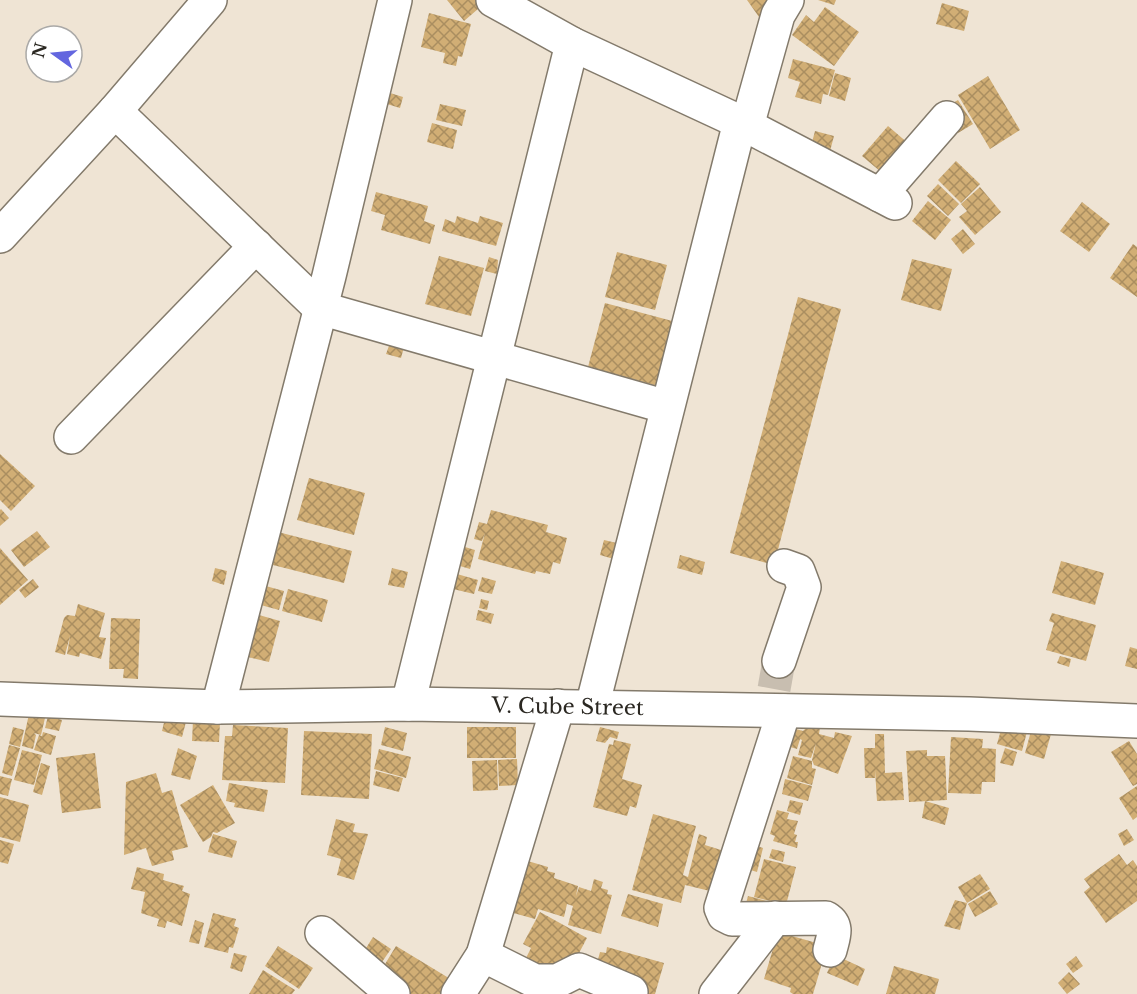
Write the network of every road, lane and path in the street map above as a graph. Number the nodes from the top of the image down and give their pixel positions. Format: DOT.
graph roads {
  1 [pos="210,0"];
  2 [pos="395,0"];
  3 [pos="493,0"];
  4 [pos="787,0"];
  5 [pos="572,44"];
  6 [pos="115,111"];
  7 [pos="947,118"];
  8 [pos="744,124"];
  9 [pos="0,236"];
  10 [pos="256,246"];
  11 [pos="320,308"];
  12 [pos="494,358"];
  13 [pos="667,407"];
  14 [pos="71,437"];
  15 [pos="784,566"];
  16 [pos="777,693"];
  17 [pos="0,699"];
  18 [pos="408,704"];
  19 [pos="558,706"];
  20 [pos="218,707"];
  21 [pos="592,707"];
  22 [pos="1137,721"];
  23 [pos="775,918"];
  24 [pos="322,933"];
  25 [pos="830,950"];
  26 [pos="483,955"];
  27 [pos="630,992"];
  28 [pos="393,994"];
  29 [pos="458,994"];
  30 [pos="716,994"];
  1 -- 6 [label="street"];
  2 -- 11 [label="street"];
  3 -- 5 [label="street"];
  4 -- 8 [label="street"];
  5 -- 8 [label="street"];
  5 -- 12 [label="street"];
  6 -- 9 [label="street"];
  6 -- 10 [label="street"];
  7 -- 8 [label="street"];
  8 -- 13 [label="street"];
  10 -- 11 [label="street"];
  10 -- 14 [label="street"];
  11 -- 12 [label="street"];
  11 -- 20 [label="street"];
  12 -- 13 [label="street"];
  12 -- 18 [label="street"];
  13 -- 21 [label="street"];
  15 -- 16 [label="street"];
  16 -- 21 [label="street, V. Cube Street"];
  16 -- 22 [label="street, V. Cube Street"];
  16 -- 23 [label="street"];
  17 -- 20 [label="street, V. Cube Street"];
  18 -- 19 [label="street, V. Cube Street"];
  18 -- 20 [label="street, V. Cube Street"];
  19 -- 21 [label="street, V. Cube Street"];
  19 -- 26 [label="street"];
  23 -- 25 [label="street"];
  23 -- 30 [label="street"];
  24 -- 28 [label="street"];
  26 -- 27 [label="street"];
  26 -- 29 [label="street"];
}
